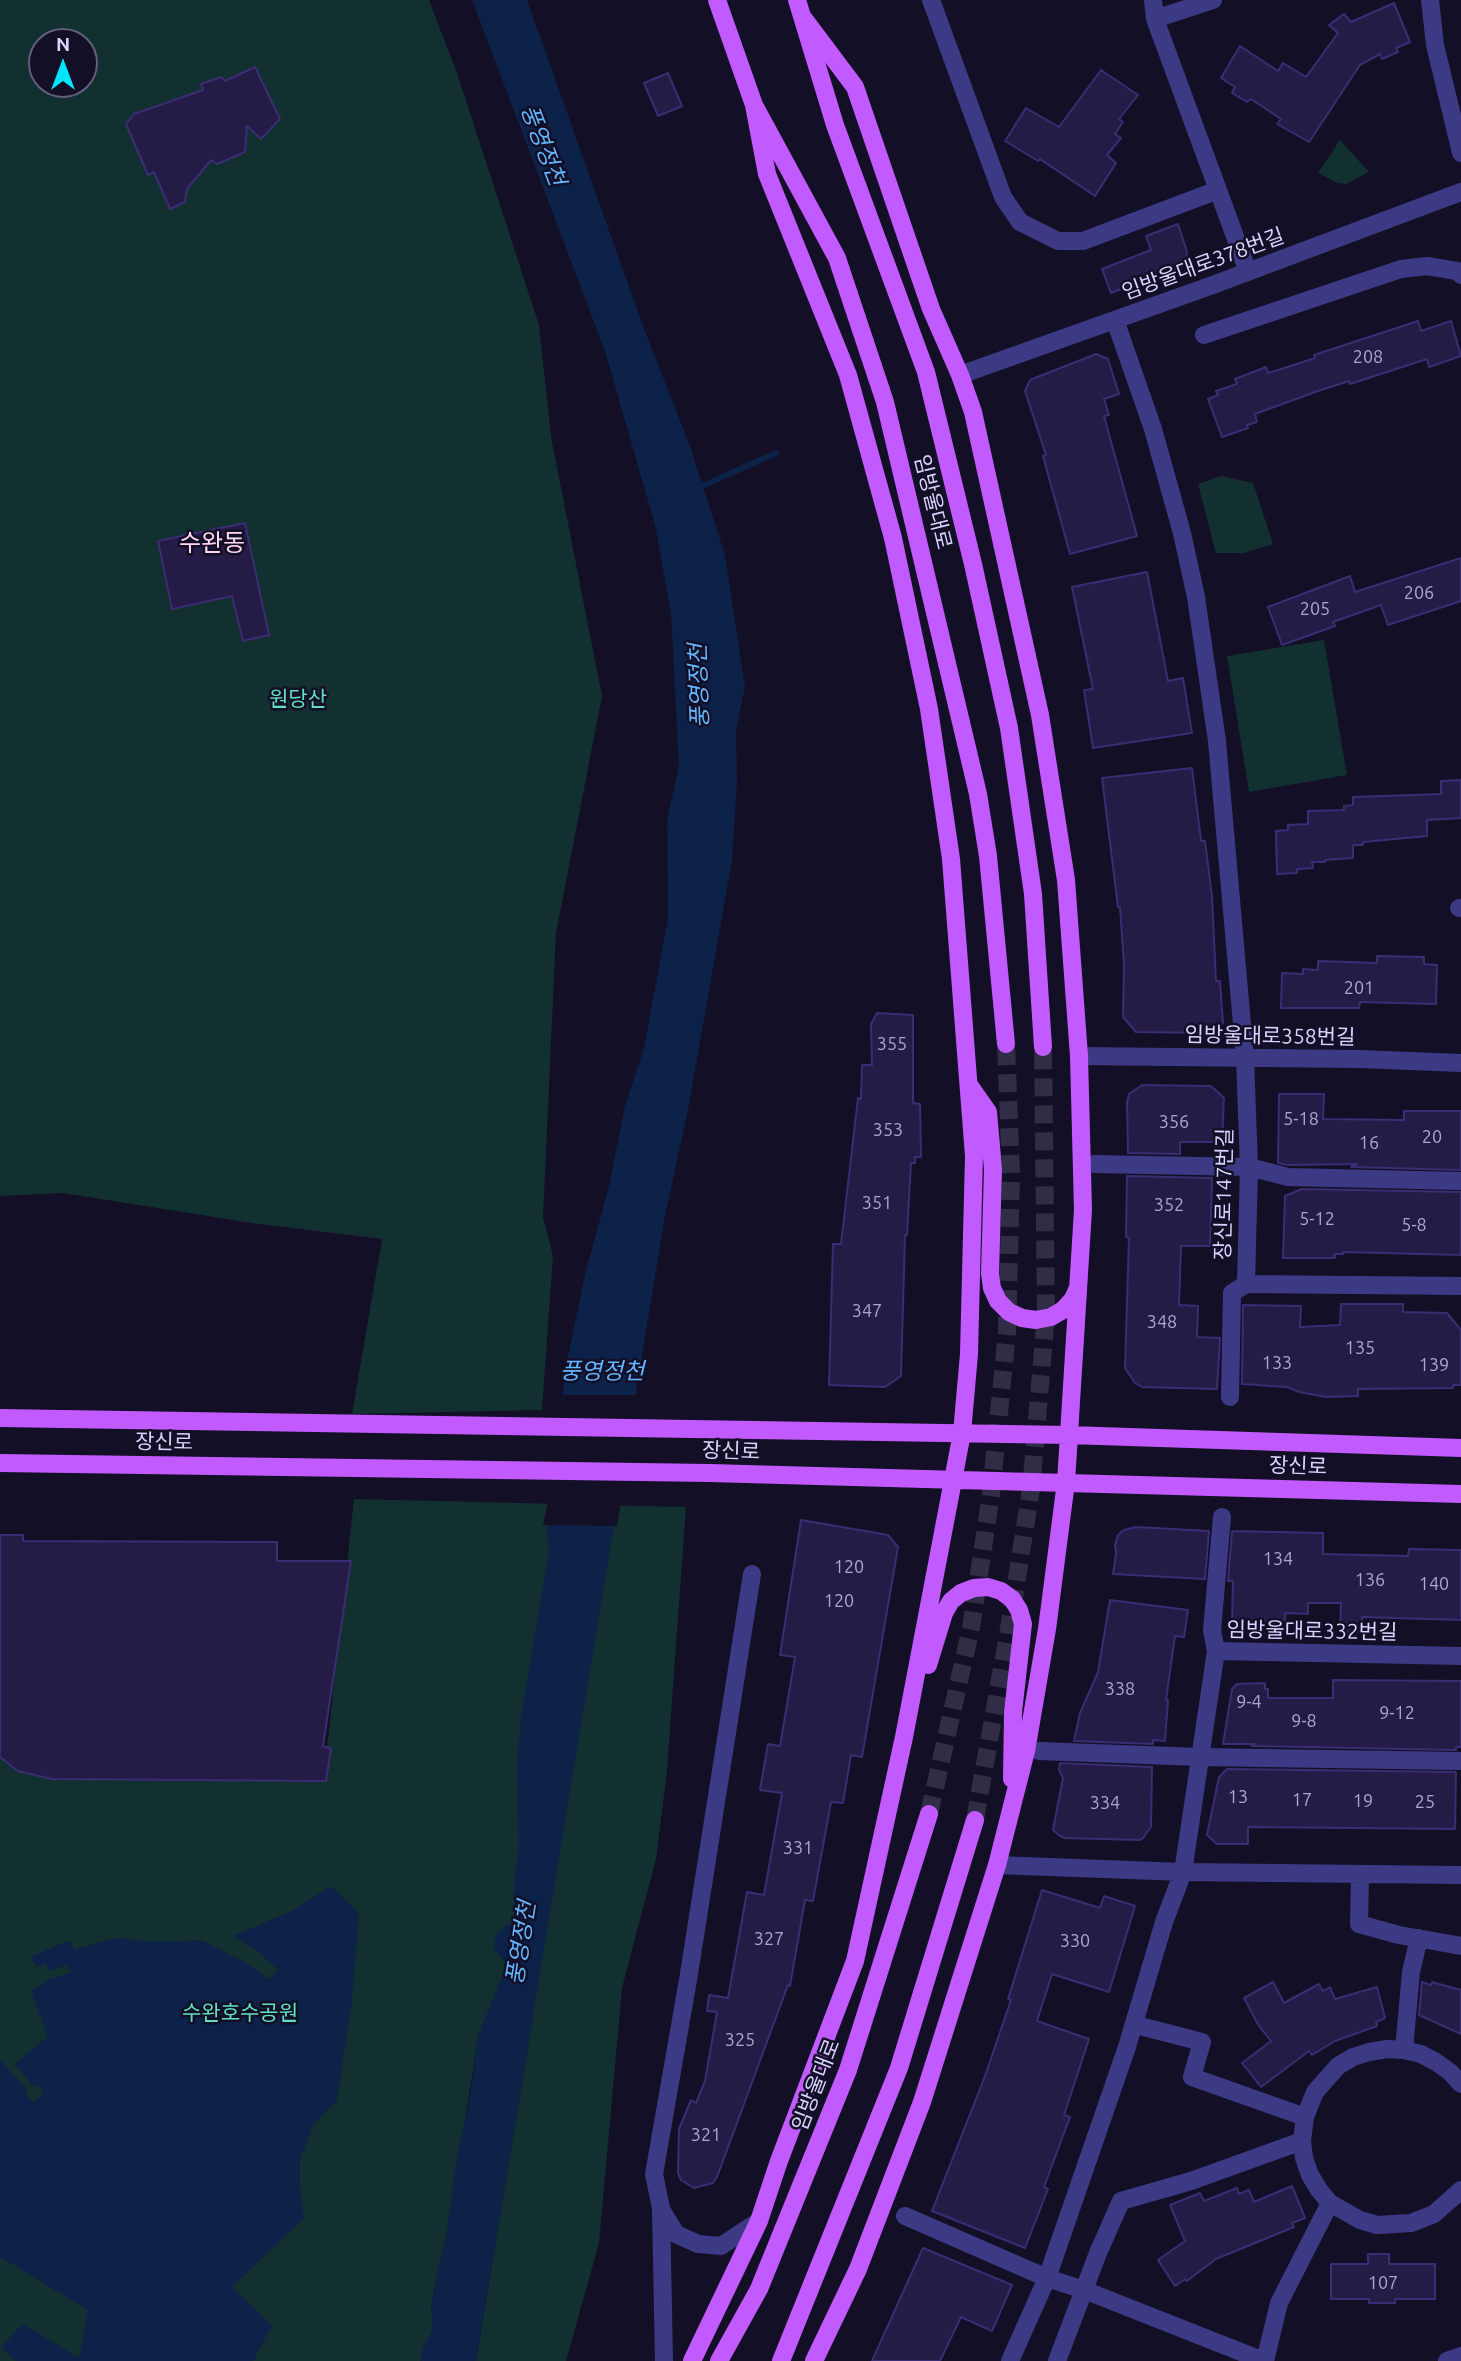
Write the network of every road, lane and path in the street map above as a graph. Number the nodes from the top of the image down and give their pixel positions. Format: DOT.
graph roads {
  1 [pos="717,0"];
  2 [pos="797,0"];
  3 [pos="930,0"];
  4 [pos="1153,0"];
  5 [pos="1213,0"];
  6 [pos="1430,0"];
  7 [pos="804,19"];
  8 [pos="1155,19"];
  9 [pos="754,106"];
  10 [pos="1461,153"];
  11 [pos="1218,190"];
  12 [pos="1461,192"];
  13 [pos="1248,272"];
  14 [pos="1461,275"];
  15 [pos="1115,320"];
  16 [pos="1204,335"];
  17 [pos="960,375"];
  18 [pos="1006,1044"];
  19 [pos="1043,1047"];
  20 [pos="1079,1056"];
  21 [pos="1245,1058"];
  22 [pos="1461,1063"];
  23 [pos="969,1085"];
  24 [pos="1094,1164"];
  25 [pos="1249,1167"];
  26 [pos="1461,1181"];
  27 [pos="1080,1271"];
  28 [pos="1246,1284"];
  29 [pos="1461,1286"];
  30 [pos="1230,1397"];
  31 [pos="0,1418"];
  32 [pos="962,1433"];
  33 [pos="1069,1435"];
  34 [pos="1461,1448"];
  35 [pos="0,1463"];
  36 [pos="953,1481"];
  37 [pos="1066,1482"];
  38 [pos="1461,1494"];
  39 [pos="1222,1517"];
  40 [pos="752,1574"];
  41 [pos="1216,1651"];
  42 [pos="1461,1656"];
  43 [pos="904,1737"];
  44 [pos="1039,1751"];
  45 [pos="1199,1757"];
  46 [pos="1461,1761"];
  47 [pos="1013,1800"];
  48 [pos="929,1814"];
  49 [pos="975,1820"];
  50 [pos="997,1865"];
  51 [pos="1183,1872"];
  52 [pos="1360,1874"];
  53 [pos="1461,1875"];
  54 [pos="1419,1938"];
  55 [pos="1461,1946"];
  56 [pos="1144,2027"];
  57 [pos="1404,2050"];
  58 [pos="1461,2084"];
  59 [pos="1305,2117"];
  60 [pos="1302,2141"];
  61 [pos="1461,2190"];
  62 [pos="1330,2203"];
  63 [pos="661,2208"];
  64 [pos="905,2216"];
  65 [pos="759,2221"];
  66 [pos="1047,2278"];
  67 [pos="1084,2290"];
  68 [pos="1461,2356"];
  69 [pos="664,2361"];
  70 [pos="692,2361"];
  71 [pos="719,2361"];
  72 [pos="781,2361"];
  73 [pos="814,2361"];
  74 [pos="1010,2361"];
  75 [pos="1057,2361"];
  76 [pos="1264,2361"];
  77 [pos="1447,2361"];
  1 -- 9 [label="main road, 임방울대로"];
  2 -- 7 [label="main road, 임방울대로"];
  3 -- 11 [label="street"];
  4 -- 8 [label="street"];
  5 -- 8 [label="street"];
  6 -- 10 [label="street"];
  7 -- 17 [label="main road"];
  7 -- 19 [label="main road, 임방울대로"];
  8 -- 11 [label="street"];
  9 -- 18 [label="main road, 임방울대로"];
  9 -- 23 [label="main road"];
  11 -- 13 [label="street"];
  12 -- 13 [label="street, 임방울대로378번길"];
  13 -- 15 [label="street, 임방울대로378번길"];
  14 -- 16 [label="street"];
  15 -- 17 [label="street, 임방울대로378번길"];
  15 -- 21 [label="street, 장신로147번길"];
  17 -- 20 [label="main road"];
  20 -- 21 [label="street, 임방울대로358번길"];
  20 -- 27 [label="main road"];
  21 -- 22 [label="street, 임방울대로358번길"];
  21 -- 25 [label="street, 장신로147번길"];
  23 -- 27 [label="main road"];
  23 -- 32 [label="main road"];
  24 -- 25 [label="street"];
  25 -- 26 [label="street"];
  25 -- 28 [label="street, 장신로147번길"];
  27 -- 33 [label="main road"];
  28 -- 29 [label="street, 장신로147번길"];
  28 -- 30 [label="street"];
  31 -- 32 [label="main road, 장신로"];
  32 -- 33 [label="main road, 장신로"];
  32 -- 36 [label="main road"];
  33 -- 34 [label="main road, 장신로"];
  33 -- 37 [label="main road"];
  35 -- 36 [label="main road, 장신로"];
  36 -- 37 [label="main road, 장신로"];
  36 -- 43 [label="main road"];
  37 -- 38 [label="main road, 장신로"];
  37 -- 47 [label="main road"];
  39 -- 41 [label="street"];
  40 -- 63 [label="street"];
  41 -- 42 [label="street, 임방울대로332번길"];
  41 -- 45 [label="street, 임방울대로332번길"];
  43 -- 47 [label="main road"];
  43 -- 65 [label="main road"];
  44 -- 45 [label="street"];
  45 -- 46 [label="street"];
  45 -- 51 [label="street, 임방울대로332번길"];
  47 -- 50 [label="main road"];
  48 -- 71 [label="main road, 임방울대로"];
  49 -- 72 [label="main road"];
  50 -- 51 [label="street"];
  50 -- 73 [label="main road"];
  51 -- 52 [label="street"];
  51 -- 66 [label="street, 임방울대로332번길"];
  52 -- 53 [label="street"];
  52 -- 54 [label="street"];
  54 -- 55 [label="street"];
  54 -- 57 [label="street"];
  56 -- 59 [label="street"];
  57 -- 58 [label="street"];
  57 -- 59 [label="street"];
  59 -- 60 [label="street"];
  60 -- 62 [label="street"];
  60 -- 67 [label="street"];
  61 -- 62 [label="street"];
  62 -- 76 [label="street"];
  63 -- 65 [label="street"];
  63 -- 69 [label="street"];
  64 -- 66 [label="street"];
  65 -- 70 [label="main road"];
  66 -- 67 [label="street"];
  66 -- 74 [label="street, 임방울대로332번길"];
  67 -- 75 [label="street"];
  67 -- 76 [label="street"];
  68 -- 77 [label="street"];
}
